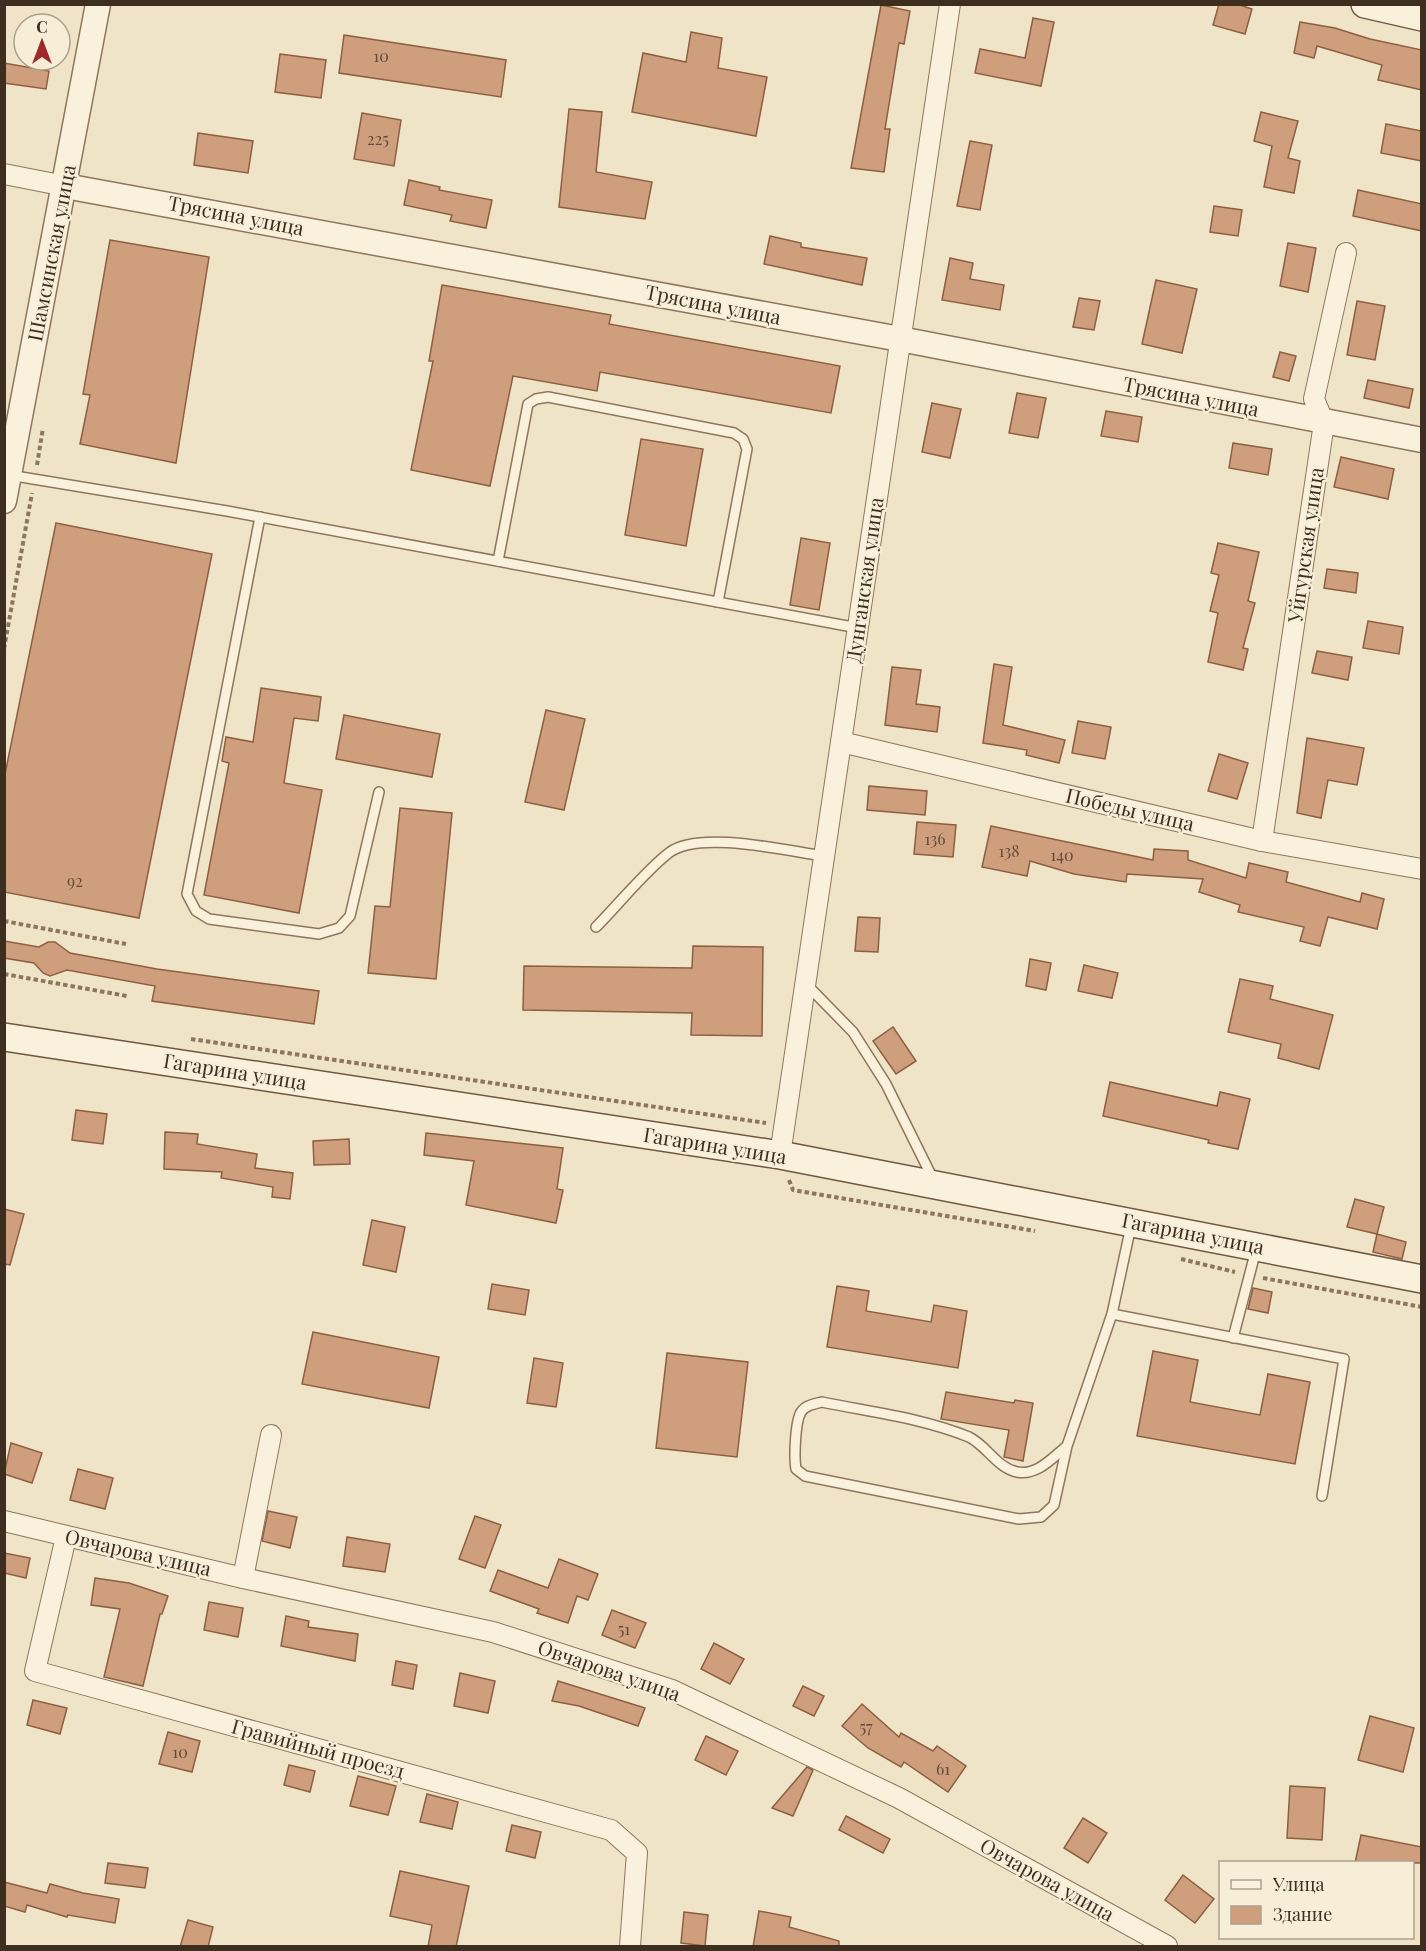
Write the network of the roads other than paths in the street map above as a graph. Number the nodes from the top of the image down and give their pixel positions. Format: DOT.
graph roads {
  1 [pos="98,4"];
  2 [pos="950,4"];
  3 [pos="1365,4"];
  4 [pos="1422,17"];
  5 [pos="4,174"];
  6 [pos="65,186"];
  7 [pos="1346,253"];
  8 [pos="900,339"];
  9 [pos="1324,423"];
  10 [pos="1422,440"];
  11 [pos="9,475"];
  12 [pos="4,501"];
  13 [pos="260,517"];
  14 [pos="498,561"];
  15 [pos="718,602"];
  16 [pos="858,628"];
  17 [pos="841,742"];
  18 [pos="379,792"];
  19 [pos="1262,841"];
  20 [pos="824,856"];
  21 [pos="1422,869"];
  22 [pos="596,927"];
  23 [pos="805,983"];
  24 [pos="4,1037"];
  25 [pos="780,1155"];
  26 [pos="934,1184"];
  27 [pos="1132,1221"];
  28 [pos="1257,1247"];
  29 [pos="1422,1279"];
  30 [pos="1112,1314"];
  31 [pos="1233,1338"];
  32 [pos="271,1435"];
  33 [pos="1067,1446"];
  34 [pos="1322,1496"];
  35 [pos="4,1521"];
  36 [pos="66,1537"];
  37 [pos="243,1578"];
  38 [pos="630,1947"];
  39 [pos="1167,1947"];
  1 -- 6 [label="street, Шамсинская улица"];
  2 -- 8 [label="street, Дунганская улица"];
  3 -- 4 [label="main road"];
  5 -- 6 [label="street, Трясина улица"];
  6 -- 8 [label="street, Трясина улица"];
  6 -- 11 [label="street, Шамсинская улица"];
  7 -- 9 [label="street, Уйгурская улица"];
  8 -- 9 [label="street, Трясина улица"];
  8 -- 16 [label="street, Дунганская улица"];
  9 -- 10 [label="street, Трясина улица"];
  9 -- 19 [label="street, Уйгурская улица"];
  11 -- 12 [label="street, Шамсинская улица"];
  11 -- 13 [label="lane"];
  13 -- 14 [label="lane"];
  13 -- 18 [label="lane"];
  14 -- 15 [label="lane"];
  14 -- 15 [label="lane"];
  15 -- 16 [label="lane"];
  16 -- 17 [label="street, Дунганская улица"];
  17 -- 19 [label="street, Победы улица"];
  17 -- 20 [label="street, Дунганская улица"];
  19 -- 21 [label="street, Победы улица"];
  20 -- 22 [label="lane"];
  20 -- 23 [label="street, Дунганская улица"];
  23 -- 25 [label="street, Дунганская улица"];
  23 -- 26 [label="lane"];
  24 -- 25 [label="main road, Гагарина улица"];
  25 -- 26 [label="main road, Гагарина улица"];
  26 -- 27 [label="main road, Гагарина улица"];
  27 -- 28 [label="main road, Гагарина улица"];
  27 -- 30 [label="lane"];
  28 -- 29 [label="main road, Гагарина улица"];
  28 -- 31 [label="lane"];
  30 -- 31 [label="lane"];
  30 -- 33 [label="lane"];
  31 -- 34 [label="lane"];
  32 -- 37 [label="street"];
  33 -- 33 [label="lane"];
  35 -- 36 [label="street, Овчарова улица"];
  36 -- 37 [label="street, Овчарова улица"];
  36 -- 38 [label="street, Гравийный проезд"];
  37 -- 39 [label="street, Овчарова улица"];
}
